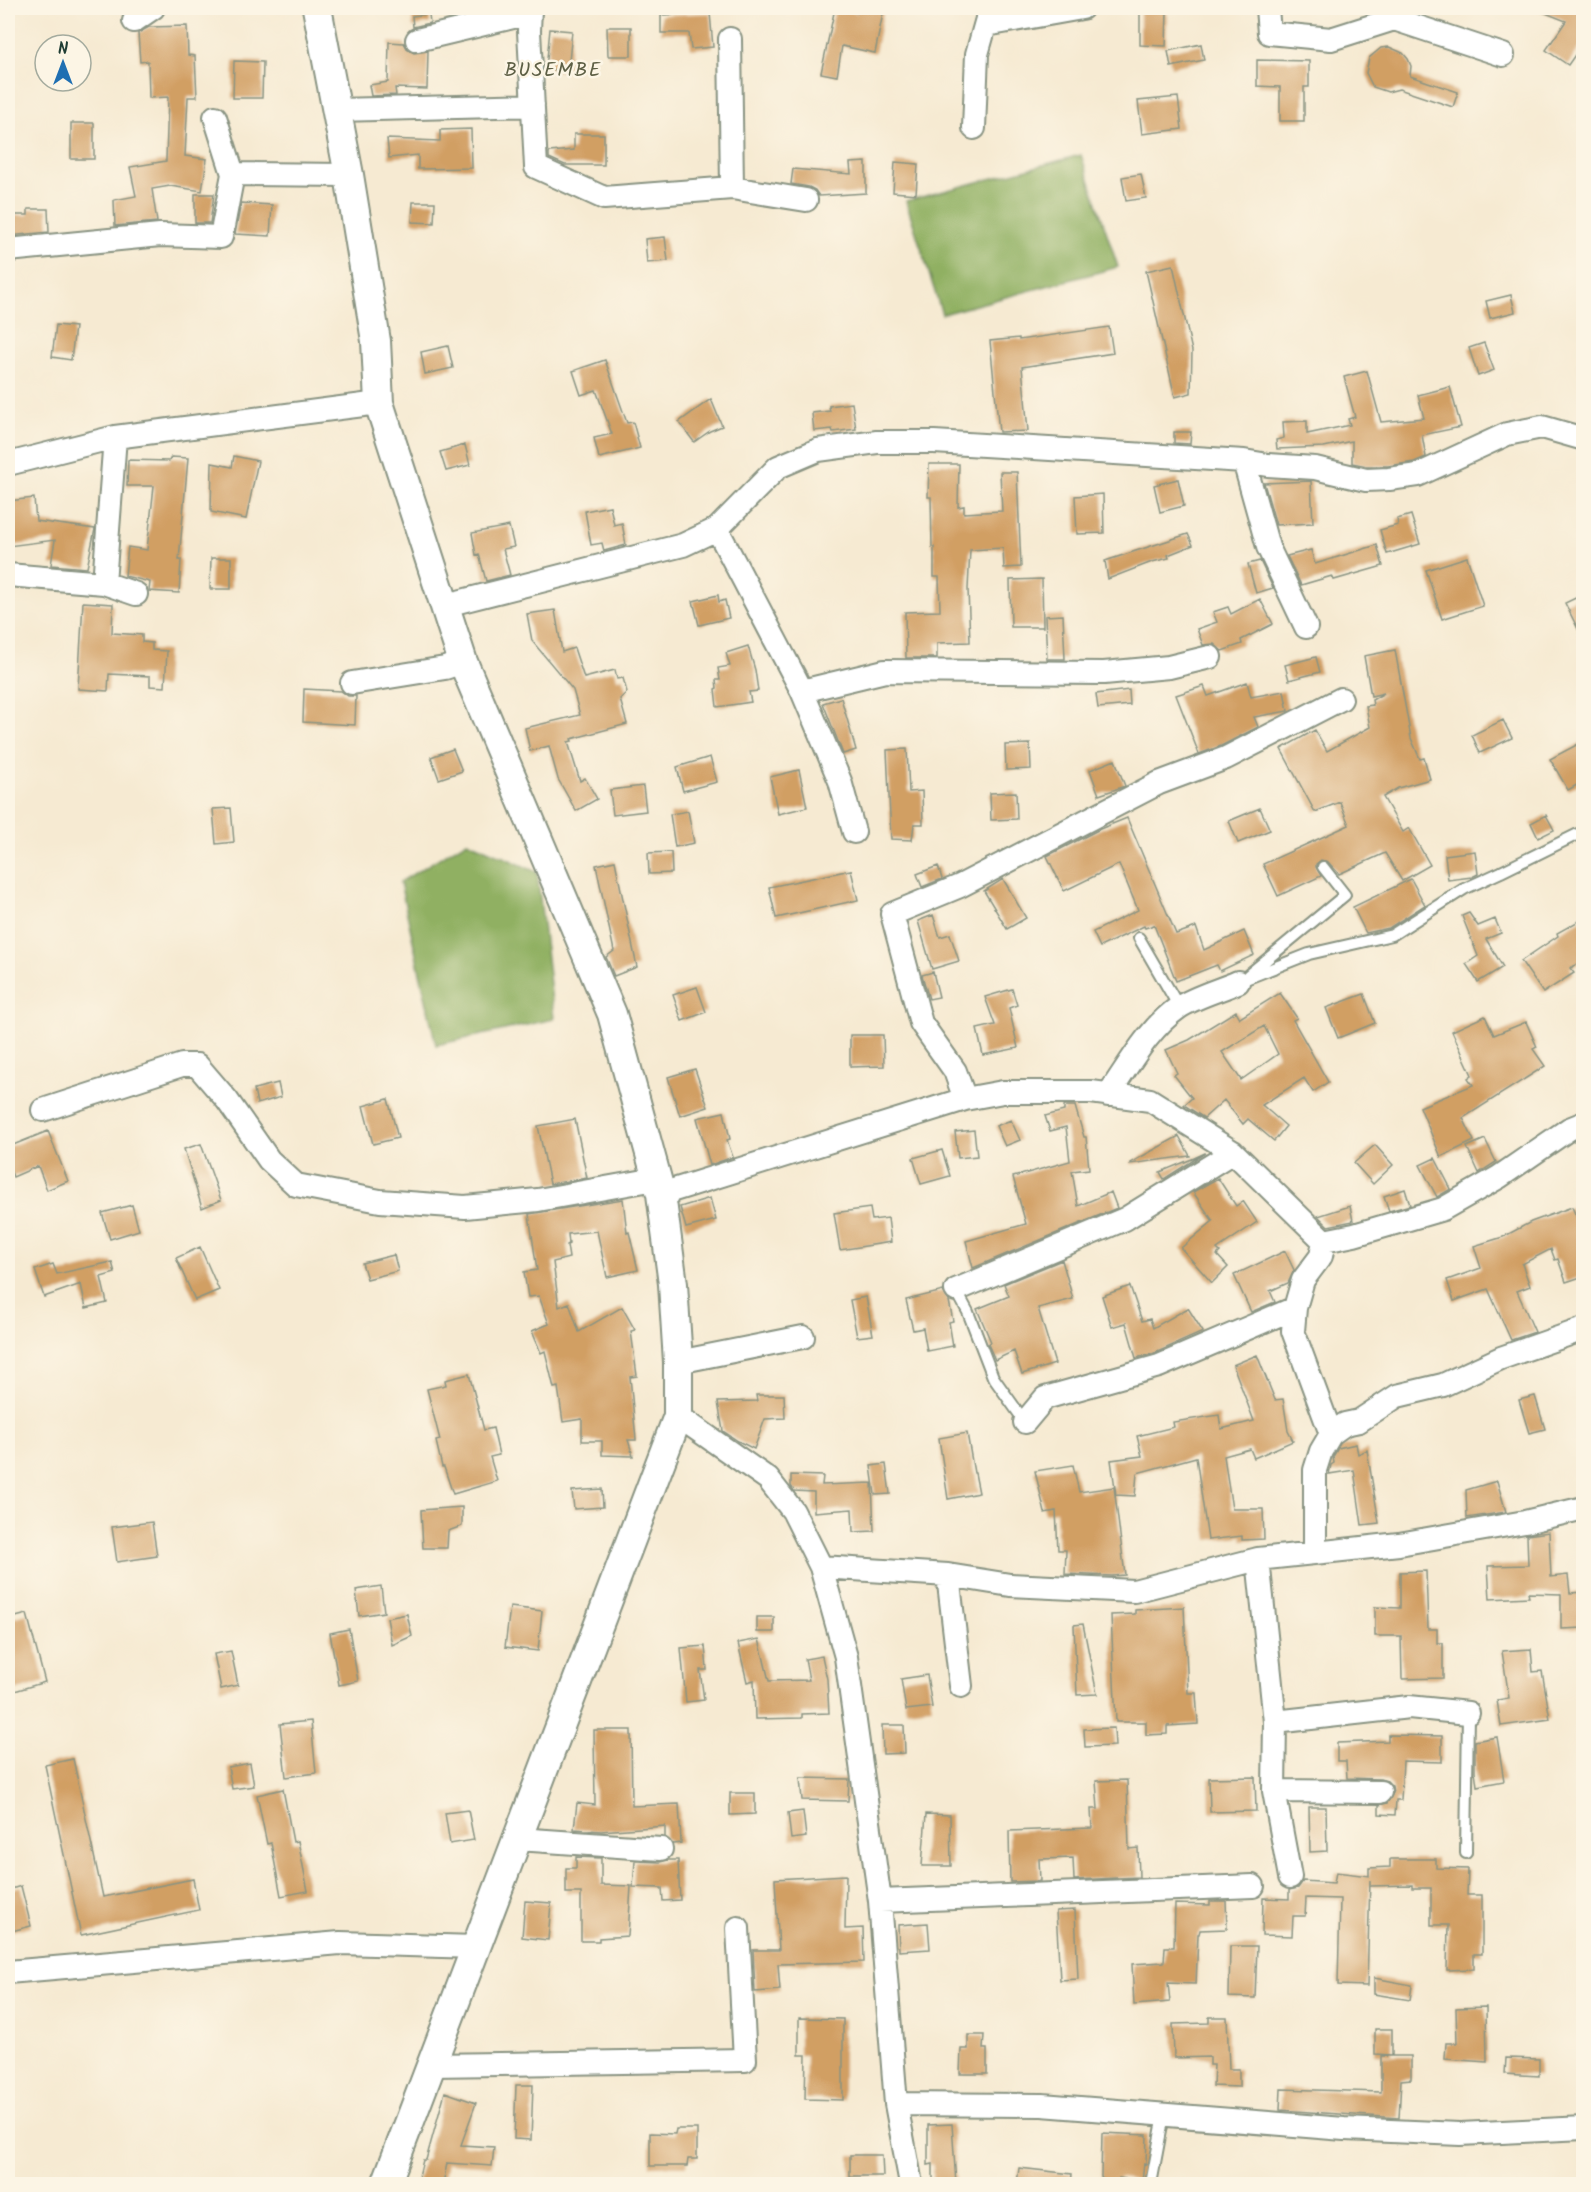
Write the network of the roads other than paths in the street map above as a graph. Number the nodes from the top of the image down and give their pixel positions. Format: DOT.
graph roads {
  1 [pos="153,8"];
  2 [pos="317,8"];
  3 [pos="1082,8"];
  4 [pos="1267,8"];
  5 [pos="530,10"];
  6 [pos="988,16"];
  7 [pos="134,21"];
  8 [pos="730,39"];
  9 [pos="417,40"];
  10 [pos="1503,55"];
  11 [pos="532,105"];
  12 [pos="337,110"];
  13 [pos="215,117"];
  14 [pos="974,128"];
  15 [pos="233,174"];
  16 [pos="349,175"];
  17 [pos="732,188"];
  18 [pos="806,200"];
  19 [pos="8,250"];
  20 [pos="379,403"];
  21 [pos="115,437"];
  22 [pos="1584,439"];
  23 [pos="1244,461"];
  24 [pos="8,464"];
  25 [pos="717,529"];
  26 [pos="8,575"];
  27 [pos="104,583"];
  28 [pos="136,594"];
  29 [pos="446,605"];
  30 [pos="1306,627"];
  31 [pos="1210,657"];
  32 [pos="463,662"];
  33 [pos="352,683"];
  34 [pos="802,691"];
  35 [pos="1341,699"];
  36 [pos="1584,831"];
  37 [pos="854,832"];
  38 [pos="1323,867"];
  39 [pos="1138,938"];
  40 [pos="1238,982"];
  41 [pos="1179,1007"];
  42 [pos="1108,1095"];
  43 [pos="965,1099"];
  44 [pos="43,1110"];
  45 [pos="1584,1123"];
  46 [pos="1233,1152"];
  47 [pos="659,1187"];
  48 [pos="1324,1241"];
  49 [pos="956,1290"];
  50 [pos="1295,1308"];
  51 [pos="1584,1329"];
  52 [pos="803,1337"];
  53 [pos="678,1362"];
  54 [pos="678,1416"];
  55 [pos="1025,1422"];
  56 [pos="1331,1434"];
  57 [pos="1584,1508"];
  58 [pos="1315,1552"];
  59 [pos="1258,1559"];
  60 [pos="821,1567"];
  61 [pos="948,1575"];
  62 [pos="961,1686"];
  63 [pos="1468,1713"];
  64 [pos="1275,1722"];
  65 [pos="1274,1791"];
  66 [pos="1380,1792"];
  67 [pos="518,1839"];
  68 [pos="661,1849"];
  69 [pos="1466,1853"];
  70 [pos="1290,1877"];
  71 [pos="1253,1886"];
  72 [pos="880,1901"];
  73 [pos="738,1928"];
  74 [pos="476,1947"];
  75 [pos="8,1972"];
  76 [pos="431,2065"];
  77 [pos="896,2104"];
  78 [pos="1164,2115"];
  79 [pos="1584,2128"];
  80 [pos="386,2184"];
  81 [pos="911,2184"];
  82 [pos="1151,2184"];
  1 -- 7 [label="street"];
  2 -- 12 [label="street"];
  3 -- 6 [label="street"];
  4 -- 10 [label="street"];
  5 -- 9 [label="street"];
  5 -- 11 [label="street"];
  6 -- 14 [label="street"];
  8 -- 17 [label="street"];
  11 -- 12 [label="street"];
  11 -- 17 [label="street"];
  12 -- 16 [label="street"];
  13 -- 15 [label="street"];
  15 -- 16 [label="street"];
  15 -- 19 [label="street"];
  16 -- 20 [label="street"];
  17 -- 18 [label="street"];
  20 -- 21 [label="street"];
  20 -- 29 [label="street"];
  21 -- 24 [label="street"];
  21 -- 27 [label="street"];
  22 -- 23 [label="street"];
  23 -- 25 [label="street"];
  23 -- 30 [label="street"];
  25 -- 29 [label="street"];
  25 -- 34 [label="street"];
  26 -- 27 [label="street"];
  27 -- 28 [label="street"];
  29 -- 32 [label="street"];
  31 -- 34 [label="street"];
  32 -- 33 [label="street"];
  32 -- 47 [label="street"];
  34 -- 37 [label="street"];
  35 -- 43 [label="street"];
  36 -- 40 [label="lane"];
  38 -- 40 [label="lane"];
  39 -- 41 [label="lane"];
  40 -- 41 [label="street"];
  41 -- 42 [label="street"];
  42 -- 43 [label="street"];
  42 -- 46 [label="street"];
  43 -- 47 [label="street"];
  44 -- 47 [label="street"];
  45 -- 48 [label="street"];
  46 -- 48 [label="street"];
  46 -- 49 [label="street"];
  47 -- 53 [label="street"];
  48 -- 50 [label="street"];
  49 -- 55 [label="lane"];
  50 -- 55 [label="street"];
  50 -- 56 [label="street"];
  51 -- 56 [label="street"];
  52 -- 53 [label="street"];
  53 -- 54 [label="street"];
  54 -- 60 [label="street"];
  54 -- 67 [label="street"];
  56 -- 58 [label="street"];
  57 -- 58 [label="street"];
  58 -- 59 [label="street"];
  59 -- 61 [label="street"];
  59 -- 64 [label="street"];
  60 -- 61 [label="street"];
  60 -- 72 [label="street"];
  61 -- 62 [label="street"];
  63 -- 64 [label="street"];
  63 -- 69 [label="lane"];
  64 -- 65 [label="street"];
  65 -- 66 [label="street"];
  65 -- 70 [label="street"];
  67 -- 68 [label="street"];
  67 -- 74 [label="street"];
  71 -- 72 [label="street"];
  72 -- 77 [label="street"];
  73 -- 76 [label="street"];
  74 -- 75 [label="street"];
  74 -- 76 [label="street"];
  76 -- 80 [label="street"];
  77 -- 78 [label="street"];
  77 -- 81 [label="street"];
  78 -- 79 [label="street"];
  78 -- 82 [label="lane"];
}
